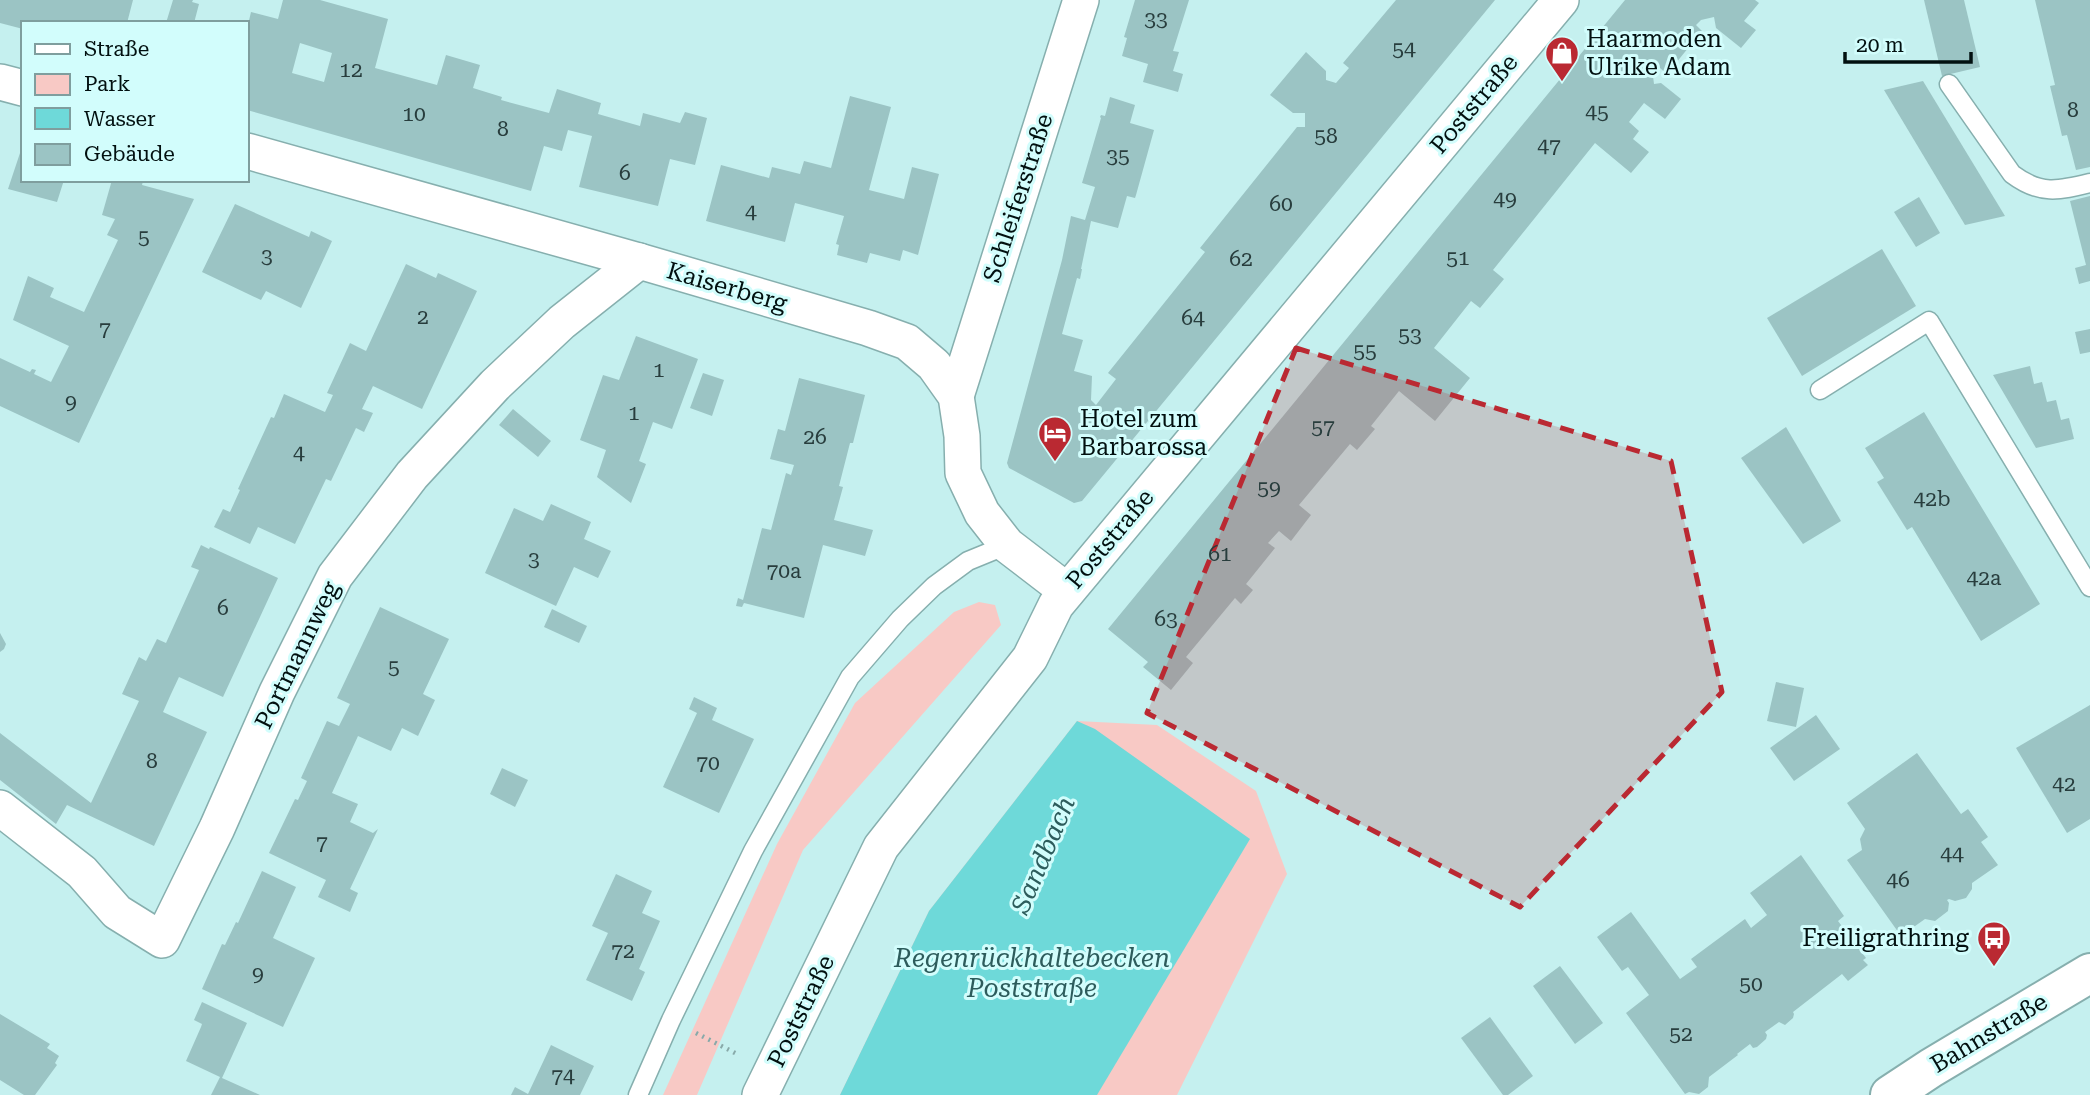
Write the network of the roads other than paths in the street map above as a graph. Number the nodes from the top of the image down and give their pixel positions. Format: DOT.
graph roads {
  1 [pos="1081,0"];
  2 [pos="1561,0"];
  3 [pos="0,82"];
  4 [pos="1949,84"];
  5 [pos="21,87"];
  6 [pos="248,151"];
  7 [pos="2090,183"];
  8 [pos="639,261"];
  9 [pos="1820,390"];
  10 [pos="956,396"];
  11 [pos="1007,545"];
  12 [pos="2090,587"];
  13 [pos="1062,598"];
  14 [pos="0,808"];
  15 [pos="2090,973"];
  16 [pos="638,1095"];
  17 [pos="760,1095"];
  18 [pos="1890,1095"];
  1 -- 10 [label="street, Schleiferstraße"];
  2 -- 13 [label="street, Poststraße"];
  3 -- 5 [label="street"];
  4 -- 7 [label="lane"];
  6 -- 8 [label="street, Kaiserberg"];
  8 -- 10 [label="street, Kaiserberg"];
  8 -- 14 [label="street, Portmannweg"];
  9 -- 12 [label="lane"];
  10 -- 11 [label="street, Kaiserberg"];
  11 -- 13 [label="street, Kaiserberg"];
  11 -- 16 [label="lane"];
  13 -- 17 [label="street, Poststraße"];
  15 -- 18 [label="main road, Bahnstraße"];
}
